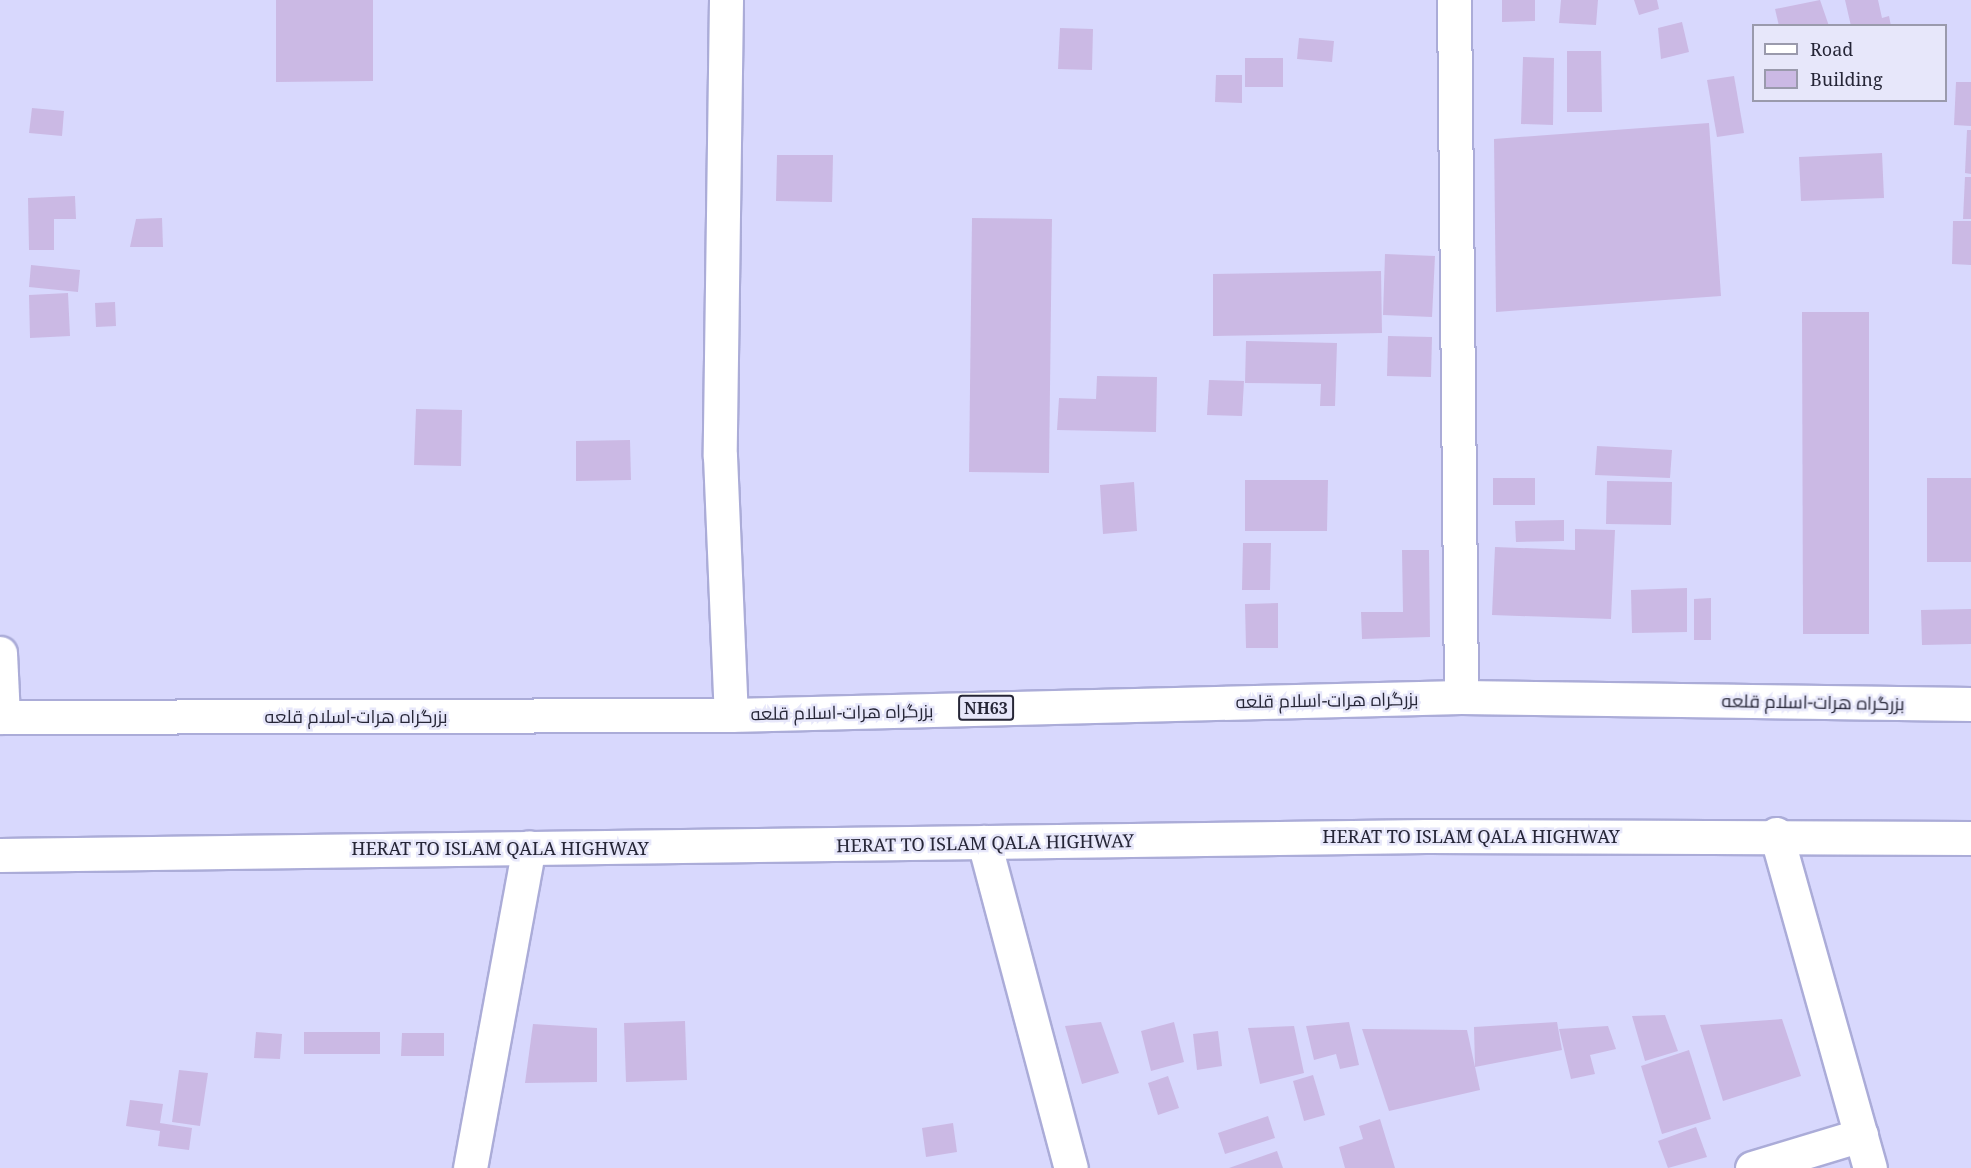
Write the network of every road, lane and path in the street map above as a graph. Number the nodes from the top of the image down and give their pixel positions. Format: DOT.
graph roads {
  1 [pos="726,0"];
  2 [pos="1454,0"];
  3 [pos="0,653"];
  4 [pos="1461,697"];
  5 [pos="1971,704"];
  6 [pos="731,715"];
  7 [pos="1,717"];
  8 [pos="1776,834"];
  9 [pos="1971,838"];
  10 [pos="984,842"];
  11 [pos="529,847"];
  12 [pos="0,855"];
  13 [pos="1861,1135"];
  14 [pos="470,1168"];
  15 [pos="1071,1168"];
  16 [pos="1752,1168"];
  17 [pos="1870,1168"];
  1 -- 6 [label="main road"];
  2 -- 4 [label="main road"];
  3 -- 7 [label="main road"];
  4 -- 5 [label="main road, بزرگراه هرات-اسلام قلعه / NH63"];
  4 -- 6 [label="main road, بزرگراه هرات-اسلام قلعه / NH63"];
  6 -- 7 [label="main road, بزرگراه هرات-اسلام قلعه / NH63"];
  8 -- 9 [label="main road, HERAT TO ISLAM QALA HIGHWAY"];
  8 -- 10 [label="main road, HERAT TO ISLAM QALA HIGHWAY"];
  8 -- 13 [label="main road"];
  10 -- 11 [label="main road, HERAT TO ISLAM QALA HIGHWAY"];
  10 -- 15 [label="main road"];
  11 -- 12 [label="main road, HERAT TO ISLAM QALA HIGHWAY"];
  11 -- 14 [label="main road"];
  13 -- 16 [label="main road"];
  13 -- 17 [label="main road"];
}
